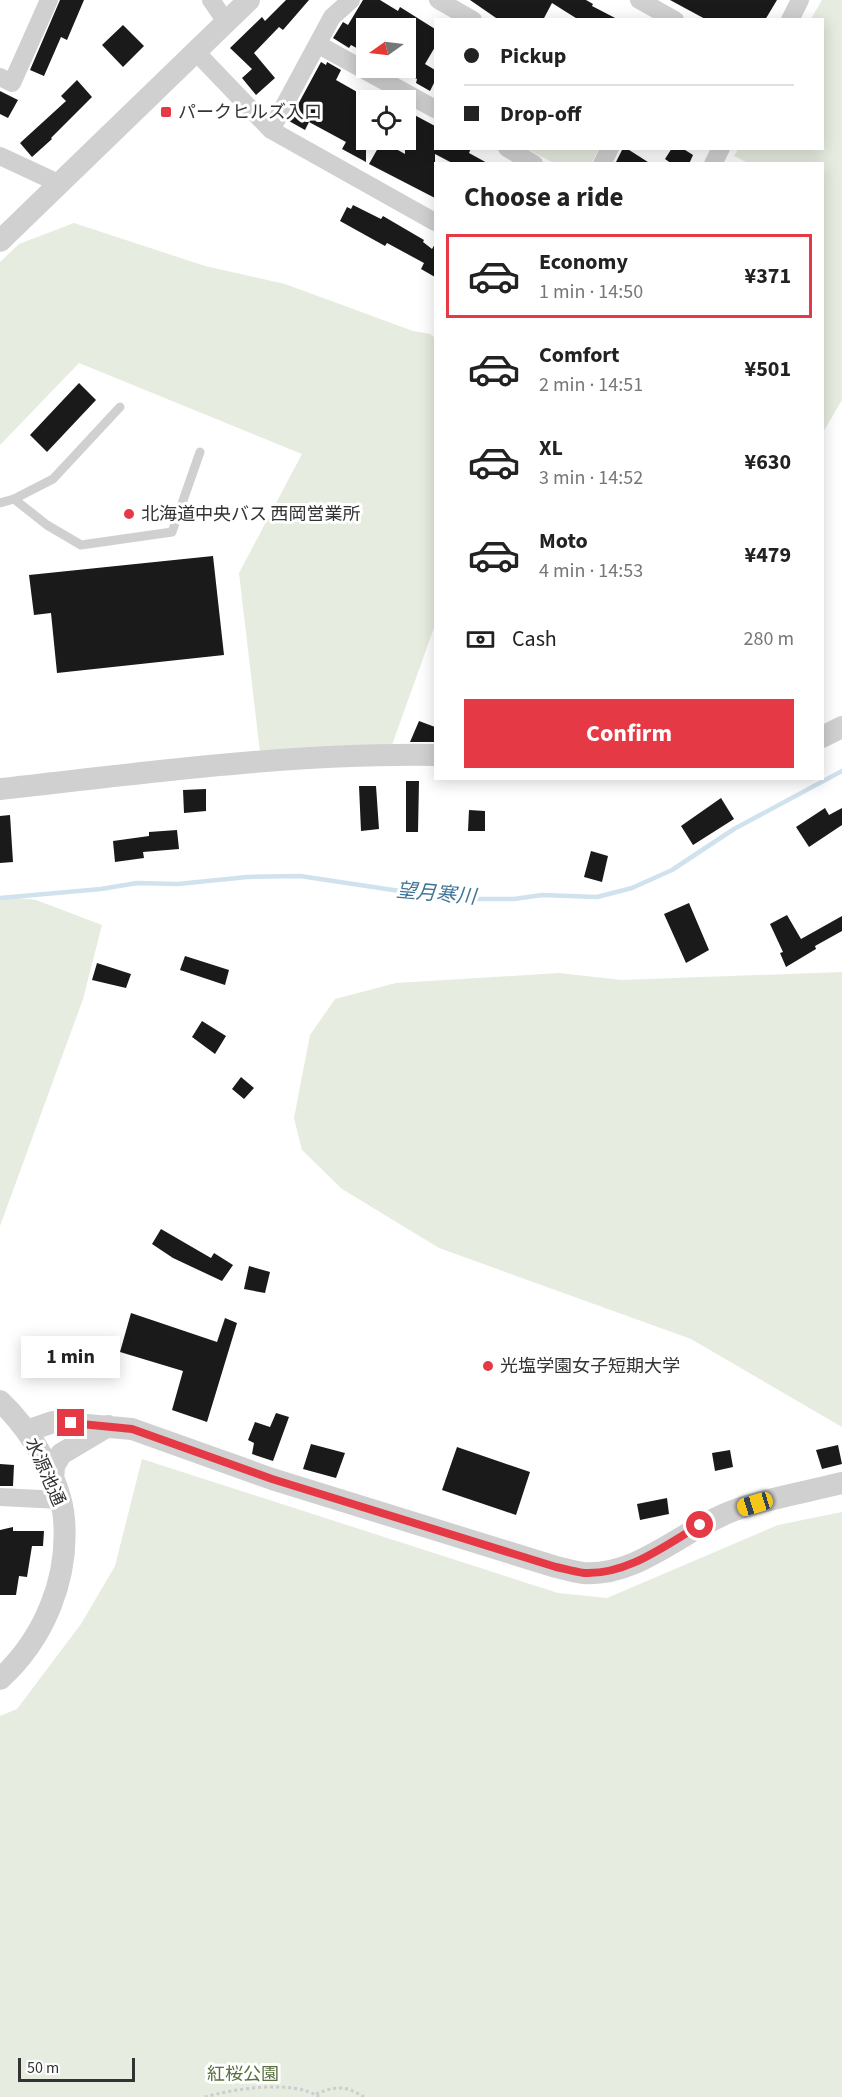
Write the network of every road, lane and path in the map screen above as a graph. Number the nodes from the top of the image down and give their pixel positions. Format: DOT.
graph roads {
  1 [pos="49,0"];
  2 [pos="212,0"];
  3 [pos="249,0"];
  4 [pos="351,0"];
  5 [pos="438,0"];
  6 [pos="639,0"];
  7 [pos="800,0"];
  8 [pos="470,18"];
  9 [pos="671,18"];
  10 [pos="791,18"];
  11 [pos="226,22"];
  12 [pos="319,45"];
  13 [pos="196,52"];
  14 [pos="0,77"];
  15 [pos="434,108"];
  16 [pos="271,130"];
  17 [pos="510,150"];
  18 [pos="0,156"];
  19 [pos="531,162"];
  20 [pos="58,183"];
  21 [pos="434,221"];
  22 [pos="0,241"];
  23 [pos="120,407"];
  24 [pos="200,452"];
  25 [pos="14,499"];
  26 [pos="0,502"];
  27 [pos="842,727"];
  28 [pos="824,736"];
  29 [pos="434,754"];
  30 [pos="0,789"];
  31 [pos="4,1407"];
  32 [pos="108,1426"];
  33 [pos="27,1431"];
  34 [pos="842,1484"];
  35 [pos="57,1490"];
  36 [pos="0,1497"];
  37 [pos="0,1679"];
  38 [pos="318,2096"];
  39 [pos="205,2097"];
  40 [pos="364,2097"];
  1 -- 14 [label="street"];
  2 -- 11 [label="street"];
  3 -- 11 [label="street"];
  4 -- 12 [label="street"];
  5 -- 8 [label="street"];
  6 -- 9 [label="street"];
  7 -- 10 [label="street"];
  11 -- 13 [label="street"];
  12 -- 15 [label="street"];
  12 -- 16 [label="street"];
  13 -- 16 [label="street"];
  13 -- 20 [label="street"];
  16 -- 21 [label="street"];
  17 -- 19 [label="street"];
  18 -- 20 [label="street"];
  20 -- 22 [label="street"];
  23 -- 25 [label="lane"];
  24 -- 25 [label="lane"];
  25 -- 26 [label="lane"];
  27 -- 28 [label="street"];
  29 -- 30 [label="street"];
  31 -- 33 [label="street, 水源池通"];
  32 -- 33 [label="street"];
  32 -- 34 [label="street"];
  32 -- 35 [label="street"];
  33 -- 35 [label="street, 水源池通"];
  35 -- 36 [label="street"];
  35 -- 37 [label="street, 水源池通"];
  38 -- 39 [label="path"];
  38 -- 40 [label="path"];
}
